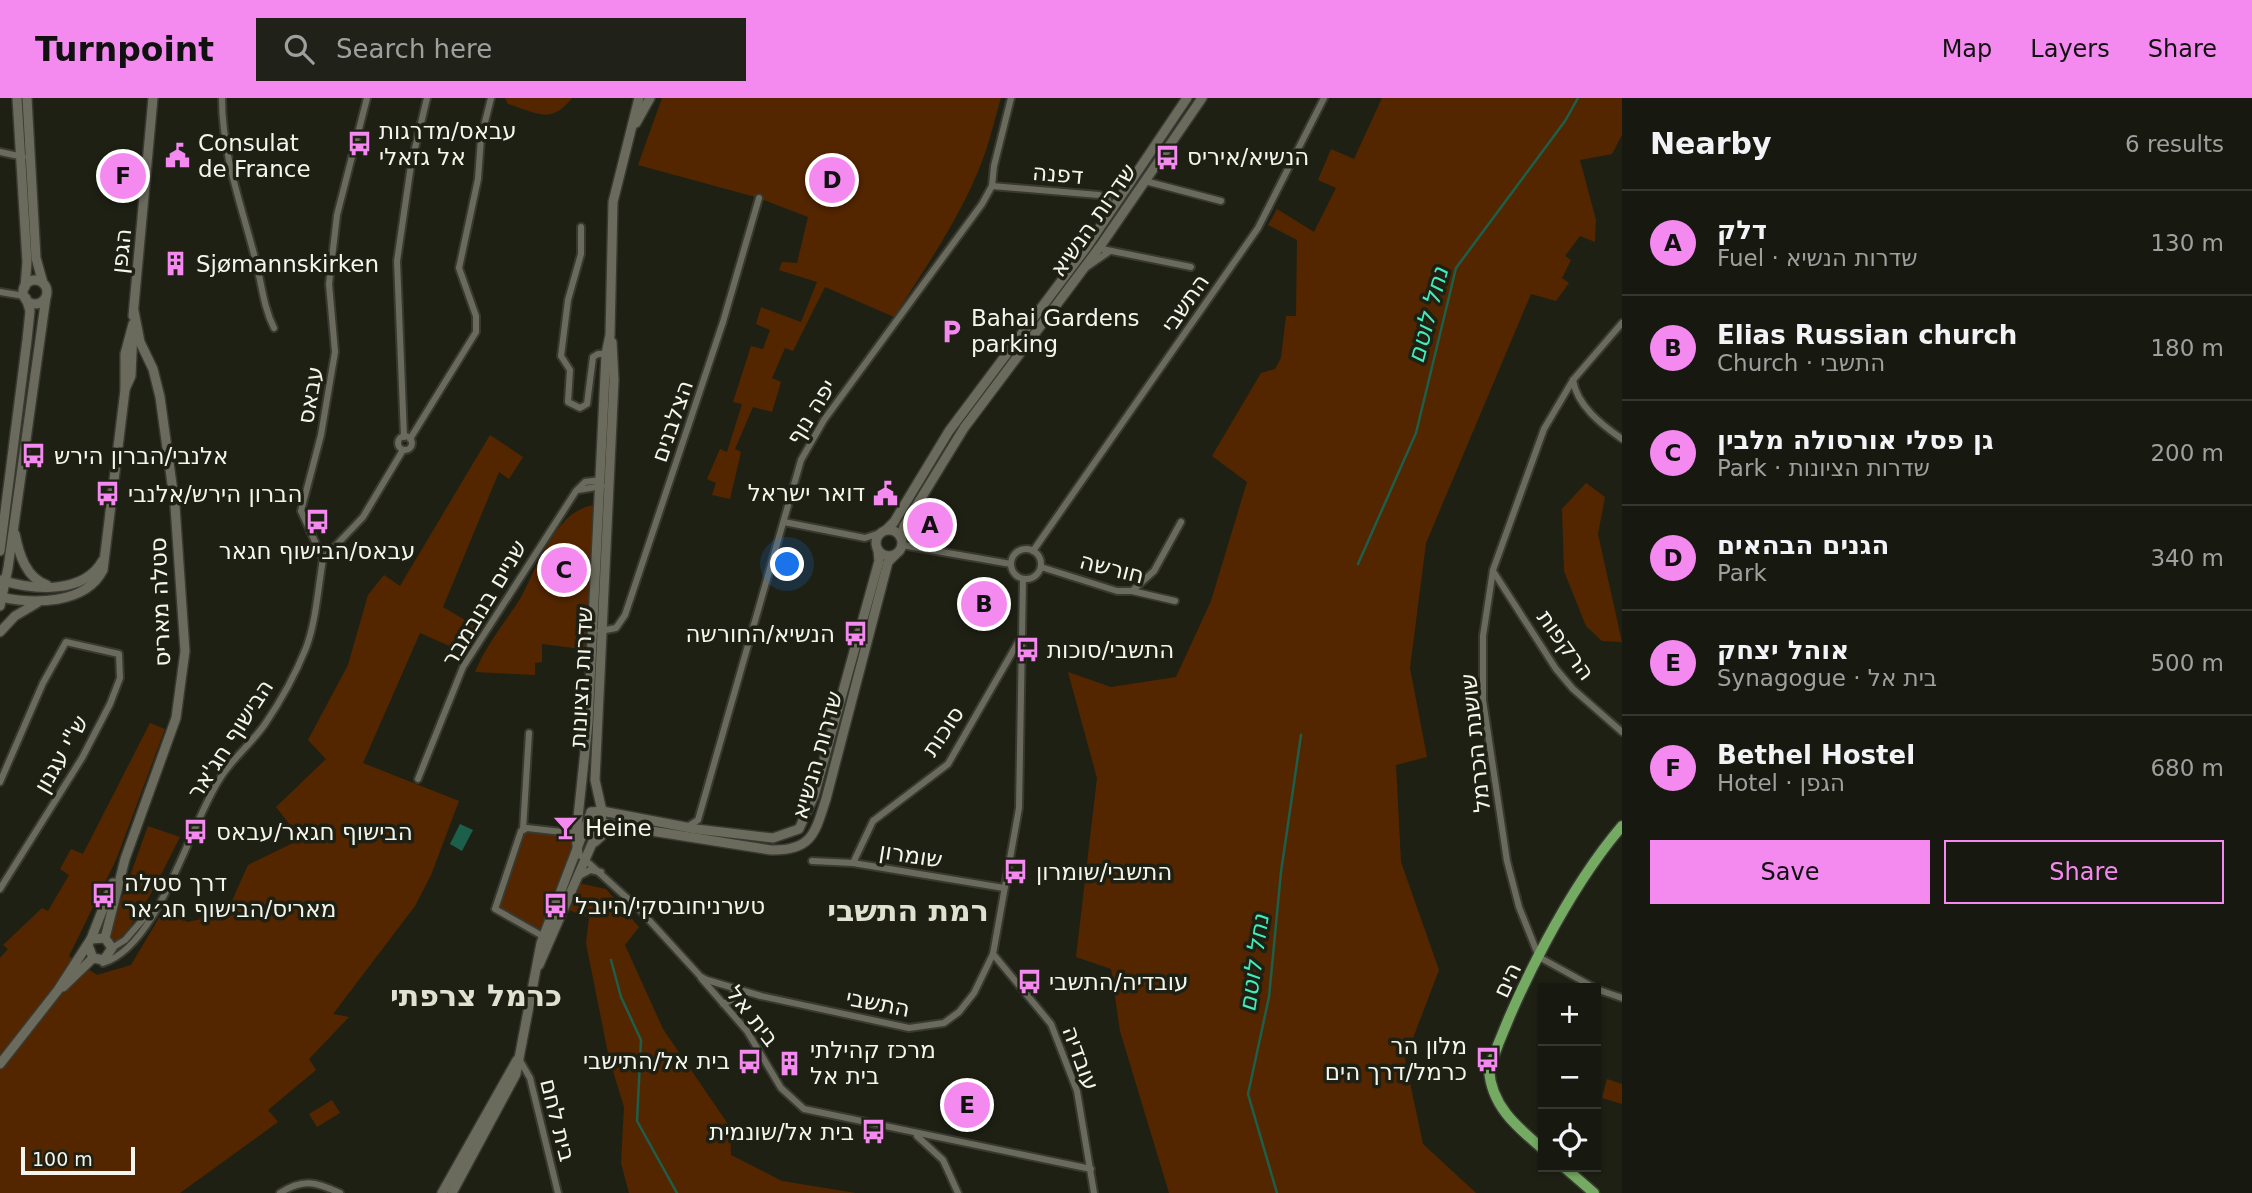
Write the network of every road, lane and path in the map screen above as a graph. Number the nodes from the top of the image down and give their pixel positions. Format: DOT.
graph roads {
  1 [pos="17,98"];
  2 [pos="27,98"];
  3 [pos="153,98"];
  4 [pos="222,98"];
  5 [pos="368,98"];
  6 [pos="427,98"];
  7 [pos="491,98"];
  8 [pos="639,98"];
  9 [pos="650,98"];
  10 [pos="1011,98"];
  11 [pos="1187,98"];
  12 [pos="1202,98"];
  13 [pos="1324,98"];
  14 [pos="632,131"];
  15 [pos="0,152"];
  16 [pos="20,155"];
  17 [pos="31,170"];
  18 [pos="1145,181"];
  19 [pos="992,186"];
  20 [pos="759,198"];
  21 [pos="1221,201"];
  22 [pos="1112,210"];
  23 [pos="581,228"];
  24 [pos="1086,248"];
  25 [pos="1099,248"];
  26 [pos="1112,251"];
  27 [pos="1191,267"];
  28 [pos="1083,269"];
  29 [pos="43,283"];
  30 [pos="0,292"];
  31 [pos="25,294"];
  32 [pos="46,297"];
  33 [pos="134,311"];
  34 [pos="1622,323"];
  35 [pos="274,328"];
  36 [pos="610,335"];
  37 [pos="606,354"];
  38 [pos="129,355"];
  39 [pos="152,366"];
  40 [pos="131,376"];
  41 [pos="1573,380"];
  42 [pos="125,390"];
  43 [pos="407,438"];
  44 [pos="1622,439"];
  45 [pos="599,483"];
  46 [pos="610,483"];
  47 [pos="784,522"];
  48 [pos="1181,522"];
  49 [pos="13,526"];
  50 [pos="883,532"];
  51 [pos="2,536"];
  52 [pos="865,538"];
  53 [pos="902,541"];
  54 [pos="877,548"];
  55 [pos="0,551"];
  56 [pos="1033,551"];
  57 [pos="895,555"];
  58 [pos="104,558"];
  59 [pos="323,559"];
  60 [pos="1011,564"];
  61 [pos="1041,567"];
  62 [pos="1493,570"];
  63 [pos="1023,579"];
  64 [pos="3,581"];
  65 [pos="52,587"];
  66 [pos="1132,591"];
  67 [pos="1,601"];
  68 [pos="1175,601"];
  69 [pos="38,603"];
  70 [pos="598,631"];
  71 [pos="0,632"];
  72 [pos="1021,637"];
  73 [pos="1622,732"];
  74 [pos="529,733"];
  75 [pos="418,779"];
  76 [pos="0,782"];
  77 [pos="583,782"];
  78 [pos="603,811"];
  79 [pos="591,812"];
  80 [pos="698,820"];
  81 [pos="601,823"];
  82 [pos="1622,826"];
  83 [pos="623,827"];
  84 [pos="686,827"];
  85 [pos="523,830"];
  86 [pos="576,830"];
  87 [pos="705,831"];
  88 [pos="593,844"];
  89 [pos="582,856"];
  90 [pos="125,859"];
  91 [pos="812,861"];
  92 [pos="853,863"];
  93 [pos="602,872"];
  94 [pos="577,877"];
  95 [pos="1004,888"];
  96 [pos="0,889"];
  97 [pos="164,893"];
  98 [pos="548,937"];
  99 [pos="105,938"];
  100 [pos="90,942"];
  101 [pos="112,948"];
  102 [pos="993,954"];
  103 [pos="1539,957"];
  104 [pos="95,959"];
  105 [pos="700,976"];
  106 [pos="1584,983"];
  107 [pos="730,987"];
  108 [pos="58,990"];
  109 [pos="1601,991"];
  110 [pos="716,996"];
  111 [pos="1622,999"];
  112 [pos="723,1004"];
  113 [pos="519,1059"];
  114 [pos="0,1064"];
  115 [pos="913,1133"];
  116 [pos="1538,1144"];
  117 [pos="1091,1169"];
  118 [pos="1570,1172"];
  119 [pos="280,1193"];
  120 [pos="340,1193"];
  121 [pos="442,1193"];
  122 [pos="452,1193"];
  123 [pos="558,1193"];
  124 [pos="958,1193"];
  125 [pos="1094,1193"];
  126 [pos="1594,1193"];
  1 -- 16 [label="street"];
  2 -- 17 [label="street"];
  3 -- 33 [label="street, הגפן"];
  4 -- 35 [label="street"];
  5 -- 59 [label="street, עבאס"];
  6 -- 43 [label="street"];
  7 -- 43 [label="street"];
  8 -- 14 [label="street, שדרות הציונות"];
  9 -- 14 [label="street, שדרות הציונות"];
  10 -- 19 [label="street, יפה נוף"];
  11 -- 22 [label="street, שדרות הנשיא"];
  12 -- 18 [label="street, שדרות הנשיא"];
  13 -- 56 [label="street, התשבי"];
  14 -- 36 [label="street, שדרות הציונות"];
  15 -- 16 [label="street"];
  16 -- 17 [label="street"];
  16 -- 31 [label="street"];
  17 -- 29 [label="street"];
  18 -- 21 [label="street"];
  18 -- 25 [label="street, שדרות הנשיא"];
  19 -- 22 [label="street, דפנה"];
  19 -- 47 [label="street, יפה נוף"];
  20 -- 70 [label="street, הצלבנים"];
  22 -- 24 [label="street, שדרות הנשיא"];
  23 -- 37 [label="street"];
  24 -- 25 [label="street"];
  24 -- 50 [label="street, שדרות הנשיא"];
  25 -- 26 [label="street"];
  25 -- 28 [label="street, שדרות הנשיא"];
  26 -- 27 [label="street"];
  26 -- 28 [label="street"];
  28 -- 53 [label="street, שדרות הנשיא"];
  29 -- 31 [label="street"];
  29 -- 32 [label="street"];
  30 -- 31 [label="street"];
  31 -- 32 [label="street"];
  31 -- 51 [label="street"];
  32 -- 49 [label="street"];
  33 -- 38 [label="street, הגפן"];
  33 -- 39 [label="street, סטלה מאריס"];
  34 -- 41 [label="street, שושנת הכרמל"];
  36 -- 37 [label="street, שדרות הציונות"];
  36 -- 46 [label="street, שדרות הציונות"];
  37 -- 45 [label="street, שדרות הציונות"];
  38 -- 39 [label="street"];
  38 -- 40 [label="street"];
  38 -- 42 [label="street"];
  39 -- 40 [label="street"];
  39 -- 90 [label="street, סטלה מאריס"];
  40 -- 42 [label="street"];
  41 -- 44 [label="street"];
  41 -- 62 [label="street, שושנת הכרמל"];
  42 -- 58 [label="street"];
  43 -- 59 [label="street"];
  45 -- 46 [label="street, שניים בנובמבר"];
  45 -- 70 [label="street, שדרות הציונות"];
  45 -- 75 [label="street, שניים בנובמבר"];
  46 -- 70 [label="street, שדרות הציונות"];
  47 -- 52 [label="street"];
  47 -- 80 [label="street, יפה נוף"];
  48 -- 66 [label="street"];
  49 -- 64 [label="street"];
  49 -- 65 [label="street"];
  50 -- 52 [label="street"];
  50 -- 53 [label="street"];
  50 -- 54 [label="street"];
  51 -- 55 [label="street"];
  52 -- 54 [label="street"];
  53 -- 57 [label="street"];
  53 -- 60 [label="street"];
  54 -- 57 [label="street"];
  54 -- 87 [label="street, שדרות הנשיא"];
  56 -- 60 [label="street"];
  56 -- 61 [label="street"];
  57 -- 83 [label="street, שדרות הנשיא"];
  58 -- 65 [label="street"];
  58 -- 69 [label="street"];
  59 -- 97 [label="street, הבישוף חג'אר"];
  60 -- 63 [label="street"];
  61 -- 63 [label="street"];
  61 -- 66 [label="street, חורשה"];
  62 -- 73 [label="street, הרקפות"];
  62 -- 103 [label="street, שושנת הכרמל"];
  63 -- 72 [label="street, התשבי"];
  64 -- 65 [label="street"];
  64 -- 67 [label="street"];
  66 -- 68 [label="street, חורשה"];
  67 -- 69 [label="street"];
  69 -- 71 [label="street"];
  70 -- 77 [label="street, שדרות הציונות"];
  70 -- 78 [label="street, שדרות הציונות"];
  72 -- 92 [label="street, סוכות"];
  72 -- 95 [label="street, התשבי"];
  74 -- 85 [label="street"];
  76 -- 96 [label="street, ש\"י עגנון"];
  77 -- 79 [label="street"];
  77 -- 86 [label="street"];
  78 -- 79 [label="street, שדרות הנשיא"];
  78 -- 81 [label="street"];
  78 -- 84 [label="street, שדרות הנשיא"];
  79 -- 81 [label="street"];
  79 -- 89 [label="street"];
  80 -- 84 [label="street"];
  80 -- 87 [label="street"];
  81 -- 83 [label="street, שדרות הנשיא"];
  81 -- 88 [label="street"];
  82 -- 103 [label="main road, הים"];
  83 -- 88 [label="street"];
  84 -- 87 [label="street, שדרות הנשיא"];
  85 -- 86 [label="street"];
  85 -- 98 [label="street"];
  86 -- 89 [label="street"];
  88 -- 89 [label="street"];
  89 -- 93 [label="street, התשבי"];
  89 -- 94 [label="street"];
  89 -- 98 [label="street"];
  90 -- 99 [label="street, סטלה מאריס"];
  90 -- 100 [label="street, סטלה מאריס"];
  91 -- 92 [label="street, שומרון"];
  92 -- 95 [label="street, שומרון"];
  93 -- 94 [label="street"];
  93 -- 105 [label="street, התשבי"];
  94 -- 98 [label="street"];
  95 -- 102 [label="street, התשבי"];
  97 -- 101 [label="street, הבישוף חג'אר"];
  97 -- 104 [label="street, הבישוף חג'אר"];
  98 -- 113 [label="street"];
  99 -- 100 [label="street"];
  99 -- 101 [label="street"];
  100 -- 104 [label="street"];
  100 -- 108 [label="street, סטלה מאריס"];
  101 -- 104 [label="street, סטלה מאריס"];
  102 -- 107 [label="street, התשבי"];
  102 -- 117 [label="street, עובדיה"];
  103 -- 106 [label="street"];
  103 -- 116 [label="main road, הים"];
  104 -- 108 [label="street, סטלה מאריס"];
  105 -- 107 [label="street, התשבי"];
  105 -- 110 [label="street, בית אל"];
  107 -- 110 [label="street"];
  107 -- 112 [label="street"];
  108 -- 114 [label="street, סטלה מאריס"];
  109 -- 111 [label="street"];
  110 -- 112 [label="street, בית אל"];
  112 -- 115 [label="street, בית אל"];
  113 -- 121 [label="street"];
  113 -- 122 [label="street"];
  113 -- 123 [label="street, בית לחם"];
  115 -- 117 [label="street, בית אל"];
  115 -- 124 [label="street"];
  117 -- 125 [label="street, עובדיה"];
  118 -- 126 [label="main road"];
  119 -- 120 [label="street"];
}
